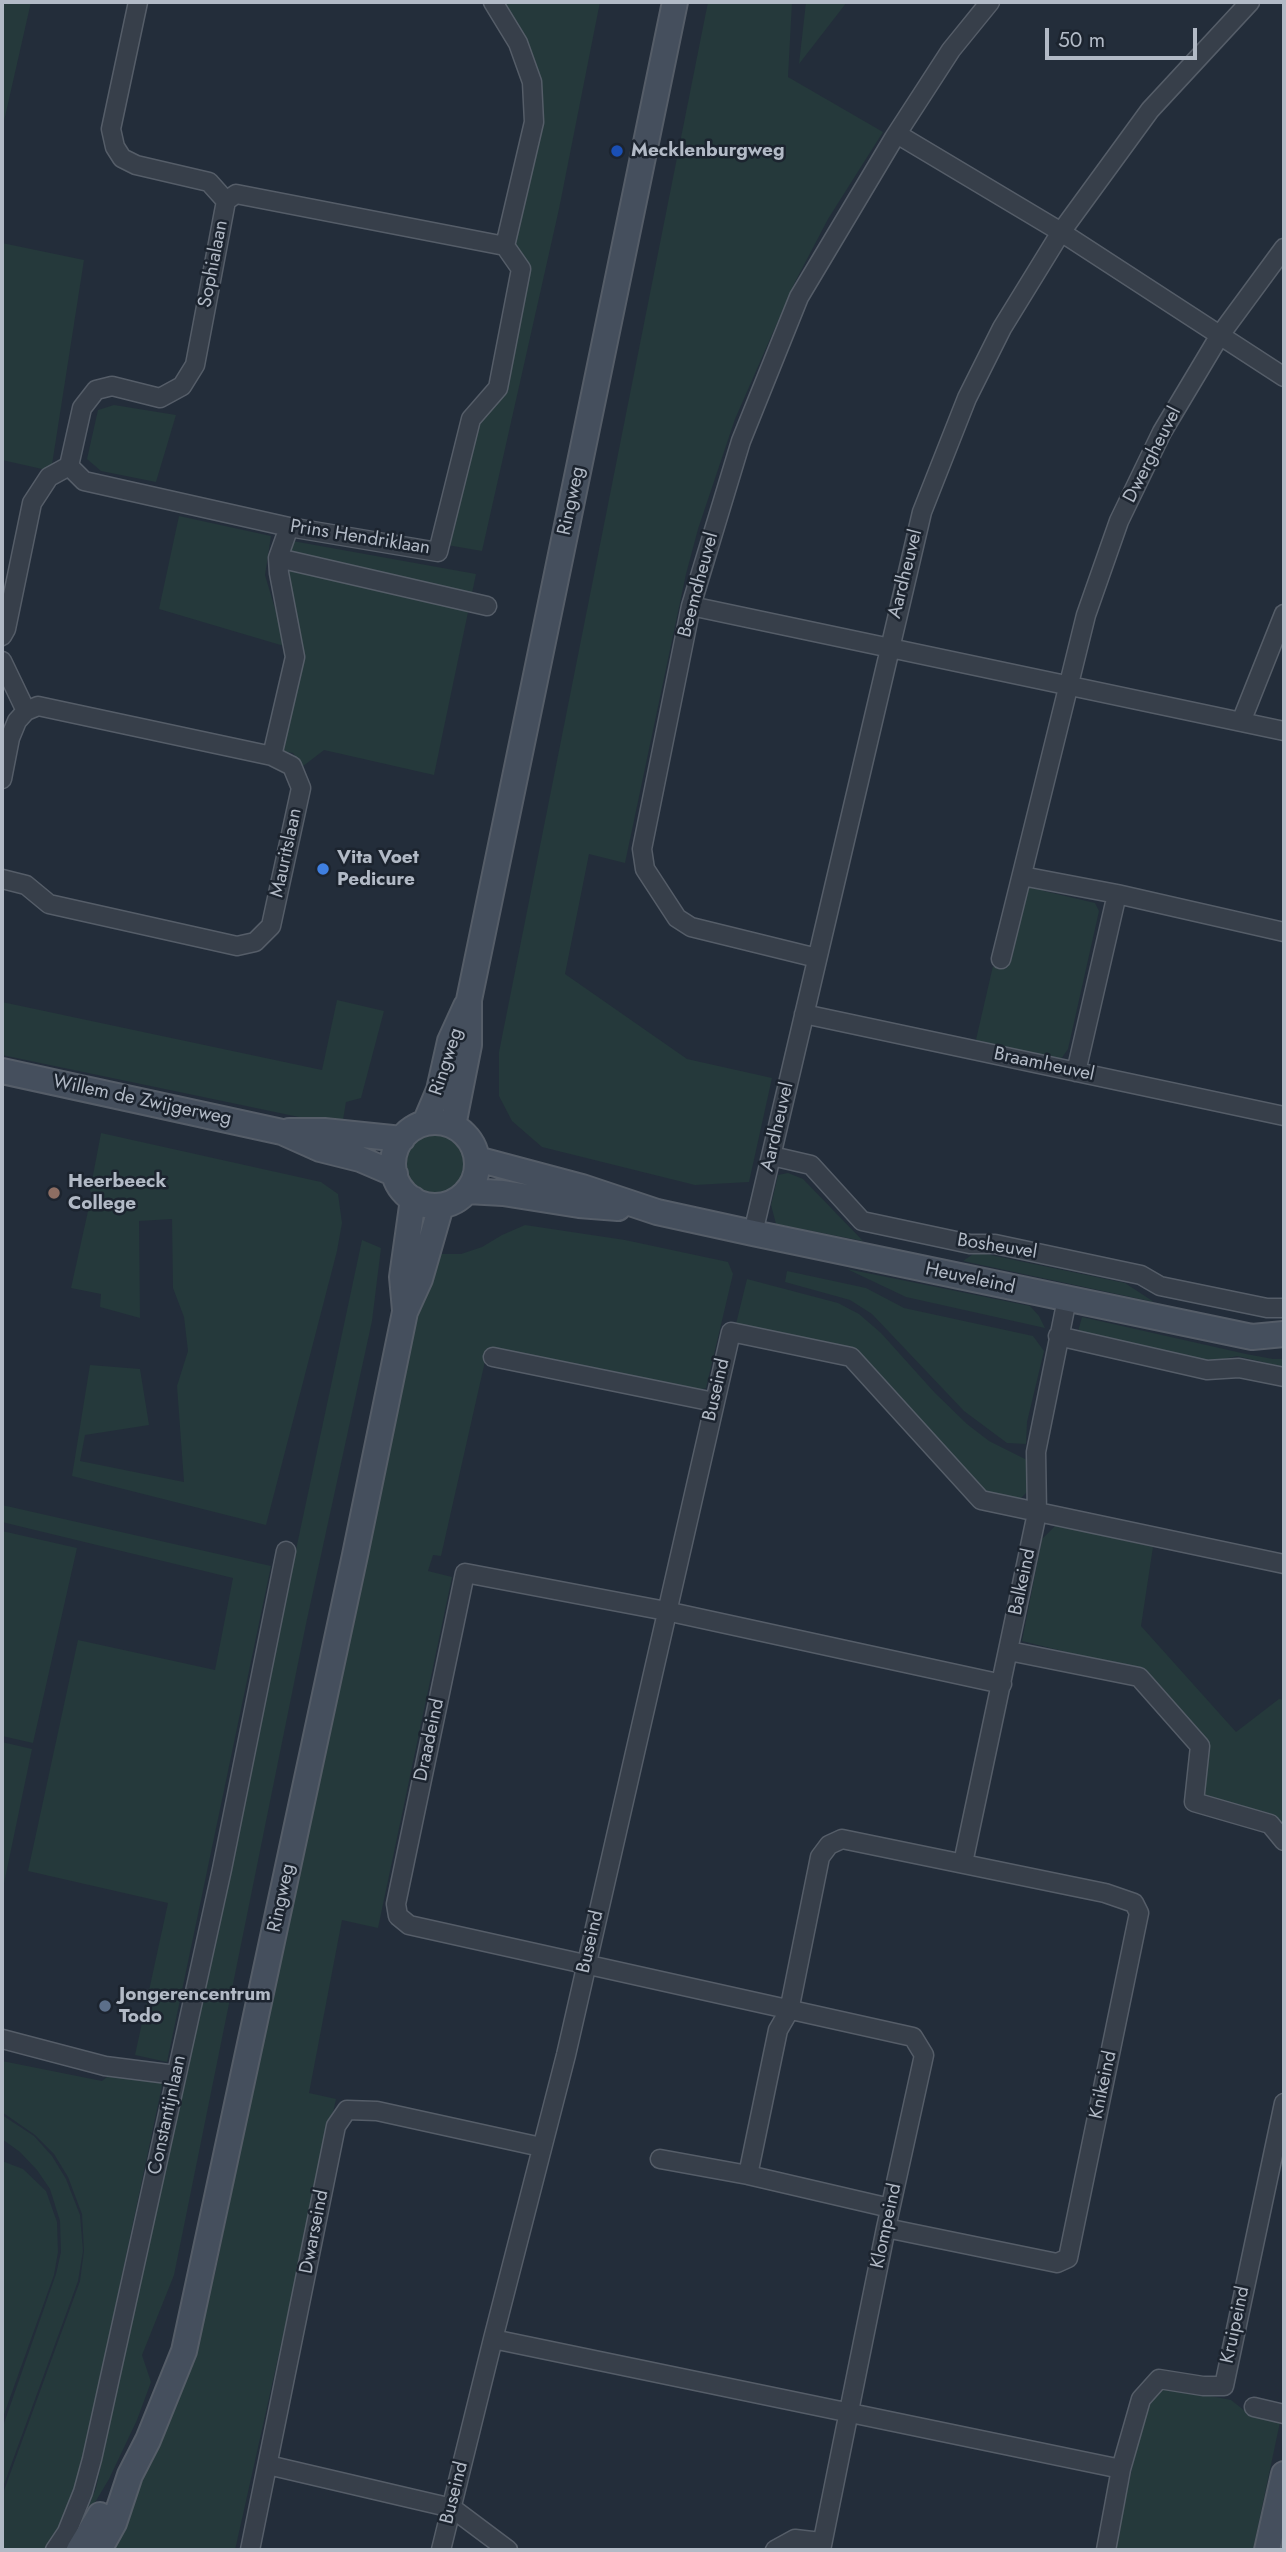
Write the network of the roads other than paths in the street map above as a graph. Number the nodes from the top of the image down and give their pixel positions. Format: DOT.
graph roads {
  1 [pos="138,2"];
  2 [pos="493,2"];
  3 [pos="675,2"];
  4 [pos="990,2"];
  5 [pos="1250,2"];
  6 [pos="897,134"];
  7 [pos="226,201"];
  8 [pos="1061,232"];
  9 [pos="505,246"];
  10 [pos="1284,248"];
  11 [pos="1220,335"];
  12 [pos="1284,377"];
  13 [pos="69,466"];
  14 [pos="289,527"];
  15 [pos="278,558"];
  16 [pos="487,606"];
  17 [pos="691,606"];
  18 [pos="1284,614"];
  19 [pos="2,636"];
  20 [pos="889,647"];
  21 [pos="2,662"];
  22 [pos="1068,685"];
  23 [pos="26,711"];
  24 [pos="1241,722"];
  25 [pos="1284,730"];
  26 [pos="272,756"];
  27 [pos="2,779"];
  28 [pos="1021,876"];
  29 [pos="2,879"];
  30 [pos="1117,894"];
  31 [pos="1284,932"];
  32 [pos="817,958"];
  33 [pos="1002,959"];
  34 [pos="469,1000"];
  35 [pos="804,1014"];
  36 [pos="2,1071"];
  37 [pos="1076,1072"];
  38 [pos="1284,1113"];
  39 [pos="425,1124"];
  40 [pos="453,1126"];
  41 [pos="282,1132"];
  42 [pos="402,1139"];
  43 [pos="772,1156"];
  44 [pos="477,1159"];
  45 [pos="395,1174"];
  46 [pos="467,1191"];
  47 [pos="413,1199"];
  48 [pos="441,1206"];
  49 [pos="657,1212"];
  50 [pos="753,1233"];
  51 [pos="1067,1299"];
  52 [pos="1284,1308"];
  53 [pos="405,1312"];
  54 [pos="1284,1334"];
  55 [pos="1058,1336"];
  56 [pos="493,1357"];
  57 [pos="1284,1377"];
  58 [pos="714,1402"];
  59 [pos="1037,1513"];
  60 [pos="286,1551"];
  61 [pos="1284,1564"];
  62 [pos="666,1611"];
  63 [pos="1009,1651"];
  64 [pos="1002,1684"];
  65 [pos="1284,1841"];
  66 [pos="963,1863"];
  67 [pos="585,1965"];
  68 [pos="789,2011"];
  69 [pos="2,2039"];
  70 [pos="176,2075"];
  71 [pos="1284,2103"];
  72 [pos="541,2147"];
  73 [pos="660,2159"];
  74 [pos="748,2175"];
  75 [pos="890,2208"];
  76 [pos="886,2228"];
  77 [pos="493,2339"];
  78 [pos="1254,2407"];
  79 [pos="848,2412"];
  80 [pos="1284,2414"];
  81 [pos="268,2465"];
  82 [pos="1121,2469"];
  83 [pos="1284,2474"];
  84 [pos="130,2475"];
  85 [pos="452,2508"];
  86 [pos="821,2546"];
  87 [pos="55,2550"];
  88 [pos="79,2550"];
  89 [pos="99,2550"];
  90 [pos="250,2550"];
  91 [pos="441,2550"];
  92 [pos="508,2550"];
  93 [pos="775,2550"];
  94 [pos="1106,2550"];
  95 [pos="1267,2550"];
  1 -- 7 [label="street, Sophialaan"];
  2 -- 9 [label="street"];
  3 -- 34 [label="main road, Ringweg"];
  4 -- 6 [label="street, Beemdheuvel"];
  5 -- 8 [label="street, Aardheuvel"];
  6 -- 8 [label="street"];
  6 -- 17 [label="street, Beemdheuvel"];
  7 -- 9 [label="street"];
  7 -- 13 [label="street, Sophialaan"];
  8 -- 11 [label="street"];
  8 -- 20 [label="street, Aardheuvel"];
  9 -- 14 [label="street, Prins Hendriklaan"];
  10 -- 11 [label="street, Dwergheuvel"];
  11 -- 12 [label="street"];
  11 -- 22 [label="street, Dwergheuvel"];
  13 -- 14 [label="street, Prins Hendriklaan"];
  13 -- 19 [label="street"];
  14 -- 15 [label="street"];
  15 -- 16 [label="street"];
  15 -- 26 [label="street"];
  17 -- 20 [label="street"];
  17 -- 32 [label="street, Beemdheuvel"];
  18 -- 24 [label="street"];
  20 -- 22 [label="street"];
  20 -- 32 [label="street, Aardheuvel"];
  21 -- 23 [label="street"];
  22 -- 24 [label="street"];
  22 -- 28 [label="street, Dwergheuvel"];
  23 -- 26 [label="street, Mauritslaan"];
  23 -- 27 [label="street"];
  24 -- 25 [label="street"];
  26 -- 29 [label="street, Mauritslaan"];
  28 -- 30 [label="street"];
  28 -- 33 [label="street, Dwergheuvel"];
  30 -- 31 [label="street"];
  30 -- 37 [label="street"];
  32 -- 35 [label="street, Aardheuvel"];
  34 -- 39 [label="main road, Ringweg"];
  34 -- 40 [label="main road, Ringweg"];
  35 -- 37 [label="street, Braamheuvel"];
  35 -- 43 [label="street, Aardheuvel"];
  36 -- 41 [label="main road, Willem de Zwijgerweg"];
  37 -- 38 [label="street, Braamheuvel"];
  39 -- 40 [label="main road"];
  39 -- 42 [label="main road"];
  40 -- 44 [label="main road"];
  41 -- 42 [label="main road, Willem de Zwijgerweg"];
  41 -- 45 [label="main road, Willem de Zwijgerweg"];
  42 -- 45 [label="main road"];
  43 -- 50 [label="street, Aardheuvel"];
  43 -- 52 [label="street, Bosheuvel"];
  44 -- 46 [label="main road"];
  44 -- 49 [label="main road, Heuveleind"];
  45 -- 47 [label="main road"];
  46 -- 48 [label="main road"];
  46 -- 49 [label="main road, Heuveleind"];
  47 -- 48 [label="main road"];
  47 -- 53 [label="main road, Ringweg"];
  48 -- 53 [label="main road, Ringweg"];
  49 -- 50 [label="main road, Heuveleind"];
  50 -- 51 [label="main road, Heuveleind"];
  51 -- 54 [label="main road, Heuveleind"];
  51 -- 55 [label="street, Balkeind"];
  53 -- 84 [label="main road, Ringweg"];
  55 -- 57 [label="street"];
  55 -- 59 [label="street, Balkeind"];
  56 -- 58 [label="street"];
  58 -- 59 [label="street, Buseind"];
  58 -- 62 [label="street, Buseind"];
  59 -- 61 [label="street"];
  59 -- 63 [label="street, Balkeind"];
  60 -- 70 [label="street, Constantijnlaan"];
  62 -- 64 [label="street"];
  62 -- 67 [label="street, Buseind"];
  62 -- 67 [label="street, Draadeind"];
  63 -- 64 [label="street, Balkeind"];
  63 -- 65 [label="street"];
  64 -- 66 [label="street, Balkeind"];
  66 -- 68 [label="street"];
  66 -- 76 [label="street, Knikeind"];
  67 -- 68 [label="street, Klompeind"];
  67 -- 72 [label="street, Buseind"];
  68 -- 74 [label="street"];
  68 -- 75 [label="street, Klompeind"];
  69 -- 70 [label="street"];
  70 -- 87 [label="street, Constantijnlaan"];
  71 -- 82 [label="street, Kruipeind"];
  72 -- 77 [label="street, Buseind"];
  72 -- 81 [label="street, Dwarseind"];
  73 -- 74 [label="street"];
  74 -- 75 [label="street"];
  75 -- 76 [label="street, Klompeind"];
  76 -- 79 [label="street, Klompeind"];
  77 -- 79 [label="street"];
  77 -- 85 [label="street, Buseind"];
  78 -- 80 [label="street"];
  79 -- 82 [label="street"];
  79 -- 86 [label="street, Klompeind"];
  81 -- 85 [label="street"];
  81 -- 90 [label="street, Dwarseind"];
  82 -- 94 [label="street"];
  83 -- 95 [label="main road"];
  84 -- 88 [label="main road, Ringweg"];
  84 -- 89 [label="main road, Ringweg"];
  85 -- 91 [label="street, Buseind"];
  85 -- 92 [label="street"];
  86 -- 93 [label="street"];
}
